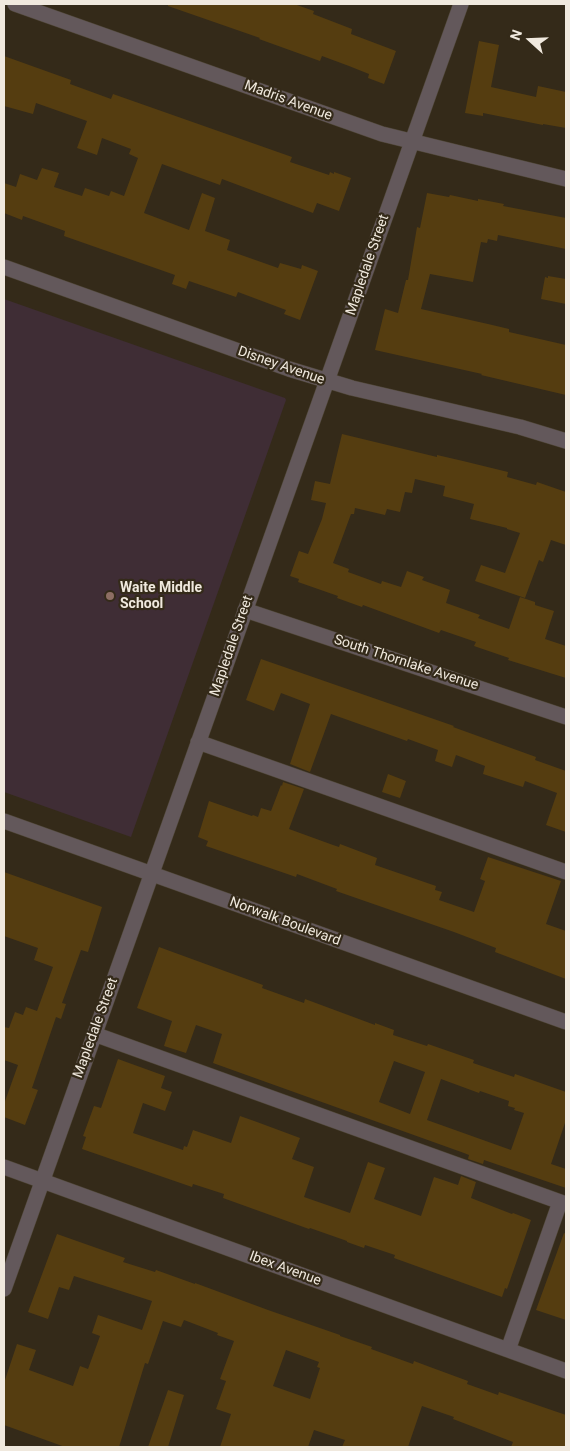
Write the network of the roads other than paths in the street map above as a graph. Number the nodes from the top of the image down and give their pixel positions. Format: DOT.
graph roads {
  1 [pos="15,4"];
  2 [pos="461,4"];
  3 [pos="412,142"];
  4 [pos="566,179"];
  5 [pos="4,267"];
  6 [pos="327,382"];
  7 [pos="566,441"];
  8 [pos="245,610"];
  9 [pos="566,717"];
  10 [pos="198,742"];
  11 [pos="4,821"];
  12 [pos="566,872"];
  13 [pos="152,874"];
  14 [pos="566,1022"];
  15 [pos="94,1034"];
  16 [pos="4,1167"];
  17 [pos="42,1180"];
  18 [pos="563,1203"];
  19 [pos="4,1289"];
  20 [pos="508,1350"];
  21 [pos="566,1371"];
  1 -- 3 [label="street, Madris Avenue"];
  2 -- 3 [label="street, Mapledale Street"];
  3 -- 4 [label="street, Madris Avenue"];
  3 -- 6 [label="street, Mapledale Street"];
  5 -- 6 [label="street, Disney Avenue"];
  6 -- 7 [label="street, Disney Avenue"];
  6 -- 8 [label="street, Mapledale Street"];
  8 -- 9 [label="street, South Thornlake Avenue"];
  8 -- 10 [label="street, Mapledale Street"];
  10 -- 12 [label="street"];
  10 -- 13 [label="street, Mapledale Street"];
  11 -- 13 [label="street, Norwalk Boulevard"];
  13 -- 14 [label="street, Norwalk Boulevard"];
  13 -- 15 [label="street, Mapledale Street"];
  15 -- 17 [label="street, Mapledale Street"];
  15 -- 18 [label="street"];
  16 -- 17 [label="street, Ibex Avenue"];
  17 -- 19 [label="street, Mapledale Street"];
  17 -- 20 [label="street, Ibex Avenue"];
  18 -- 20 [label="street"];
  20 -- 21 [label="street, Ibex Avenue"];
}
